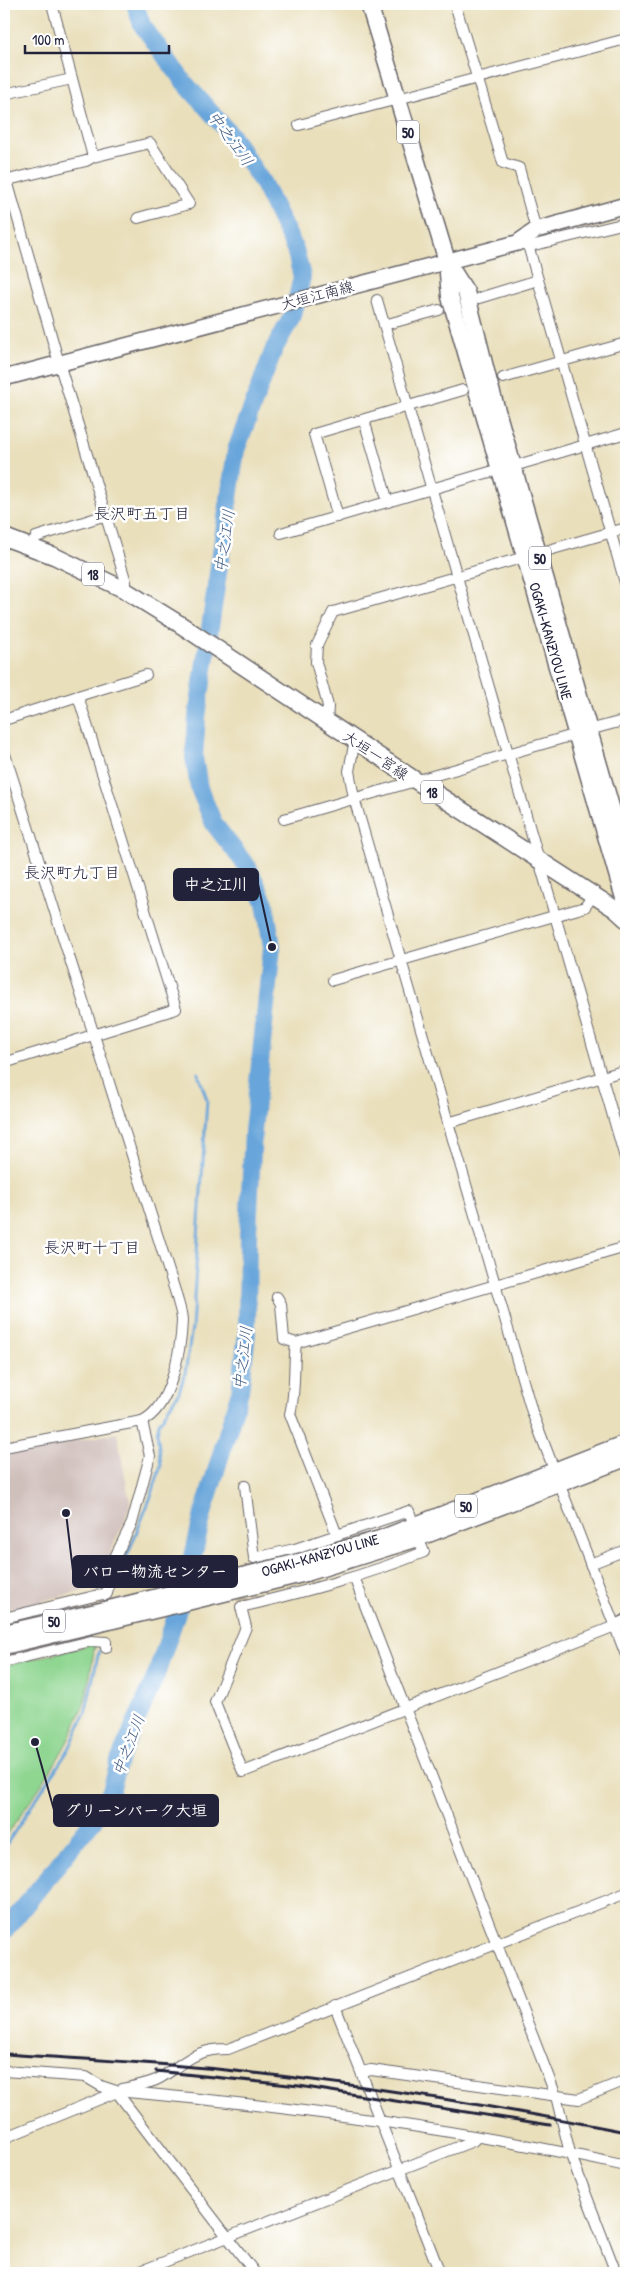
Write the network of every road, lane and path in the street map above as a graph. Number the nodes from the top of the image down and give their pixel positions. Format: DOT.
graph roads {
  1 [pos="52,4"];
  2 [pos="369,4"];
  3 [pos="455,4"];
  4 [pos="626,39"];
  5 [pos="72,78"];
  6 [pos="476,79"];
  7 [pos="4,94"];
  8 [pos="398,100"];
  9 [pos="299,125"];
  10 [pos="93,157"];
  11 [pos="4,170"];
  12 [pos="5,181"];
  13 [pos="626,205"];
  14 [pos="138,218"];
  15 [pos="626,222"];
  16 [pos="536,230"];
  17 [pos="522,244"];
  18 [pos="447,261"];
  19 [pos="538,280"];
  20 [pos="479,298"];
  21 [pos="377,300"];
  22 [pos="440,310"];
  23 [pos="384,325"];
  24 [pos="626,342"];
  25 [pos="561,362"];
  26 [pos="59,363"];
  27 [pos="4,378"];
  28 [pos="503,378"];
  29 [pos="463,390"];
  30 [pos="408,407"];
  31 [pos="364,420"];
  32 [pos="626,433"];
  33 [pos="585,445"];
  34 [pos="507,467"];
  35 [pos="432,489"];
  36 [pos="388,502"];
  37 [pos="106,515"];
  38 [pos="338,516"];
  39 [pos="626,528"];
  40 [pos="611,532"];
  41 [pos="281,533"];
  42 [pos="4,538"];
  43 [pos="32,547"];
  44 [pos="532,554"];
  45 [pos="457,577"];
  46 [pos="626,586"];
  47 [pos="123,589"];
  48 [pos="146,675"];
  49 [pos="78,696"];
  50 [pos="4,720"];
  51 [pos="626,720"];
  52 [pos="326,722"];
  53 [pos="583,732"];
  54 [pos="356,740"];
  55 [pos="4,751"];
  56 [pos="510,755"];
  57 [pos="415,780"];
  58 [pos="354,798"];
  59 [pos="284,819"];
  60 [pos="626,859"];
  61 [pos="540,862"];
  62 [pos="594,896"];
  63 [pos="626,906"];
  64 [pos="555,916"];
  65 [pos="626,919"];
  66 [pos="400,961"];
  67 [pos="333,980"];
  68 [pos="94,1034"];
  69 [pos="4,1063"];
  70 [pos="626,1070"];
  71 [pos="602,1077"];
  72 [pos="448,1123"];
  73 [pos="626,1161"];
  74 [pos="626,1247"];
  75 [pos="496,1285"];
  76 [pos="276,1297"];
  77 [pos="296,1343"];
  78 [pos="142,1421"];
  79 [pos="626,1443"];
  80 [pos="4,1447"];
  81 [pos="626,1458"];
  82 [pos="557,1478"];
  83 [pos="245,1486"];
  84 [pos="416,1532"];
  85 [pos="337,1535"];
  86 [pos="626,1550"];
  87 [pos="590,1564"];
  88 [pos="354,1577"];
  89 [pos="105,1605"];
  90 [pos="4,1618"];
  91 [pos="621,1623"];
  92 [pos="4,1633"];
  93 [pos="4,1646"];
  94 [pos="106,1648"];
  95 [pos="626,1655"];
  96 [pos="4,1662"];
  97 [pos="406,1708"];
  98 [pos="626,1893"];
  99 [pos="497,1944"];
  100 [pos="335,2006"];
  101 [pos="4,2071"];
  102 [pos="362,2072"];
  103 [pos="626,2080"];
  104 [pos="116,2092"];
  105 [pos="556,2096"];
  106 [pos="378,2119"];
  107 [pos="477,2137"];
  108 [pos="4,2138"];
  109 [pos="570,2153"];
  110 [pos="626,2166"];
  111 [pos="399,2171"];
  112 [pos="227,2237"];
  113 [pos="626,2271"];
  114 [pos="136,2273"];
  115 [pos="255,2273"];
  116 [pos="440,2273"];
  117 [pos="616,2273"];
  118 [pos="620,2273"];
  1 -- 5 [label="street"];
  2 -- 8 [label="main road, OGAKI-KANZYOU LINE / 50"];
  3 -- 6 [label="street"];
  4 -- 6 [label="street"];
  5 -- 7 [label="street"];
  5 -- 10 [label="street"];
  6 -- 8 [label="street"];
  6 -- 16 [label="street"];
  8 -- 9 [label="street"];
  8 -- 18 [label="main road, OGAKI-KANZYOU LINE / 50"];
  10 -- 12 [label="street"];
  10 -- 14 [label="street"];
  11 -- 12 [label="street"];
  12 -- 26 [label="street"];
  13 -- 16 [label="main road, 大垣江南線"];
  15 -- 17 [label="street"];
  16 -- 17 [label="main road, 大垣江南線"];
  17 -- 18 [label="main road, 大垣江南線"];
  17 -- 19 [label="street"];
  18 -- 26 [label="main road, 大垣江南線"];
  18 -- 34 [label="main road, OGAKI-KANZYOU LINE / 50"];
  19 -- 20 [label="street"];
  19 -- 25 [label="street"];
  21 -- 23 [label="street"];
  22 -- 23 [label="street"];
  23 -- 30 [label="street"];
  24 -- 25 [label="street"];
  25 -- 28 [label="street"];
  25 -- 33 [label="street"];
  26 -- 27 [label="main road, 大垣江南線"];
  26 -- 37 [label="street"];
  29 -- 30 [label="street"];
  30 -- 31 [label="street"];
  30 -- 35 [label="street"];
  31 -- 36 [label="street"];
  31 -- 38 [label="street"];
  32 -- 33 [label="street"];
  33 -- 34 [label="street"];
  33 -- 40 [label="street"];
  34 -- 35 [label="street"];
  34 -- 44 [label="main road, OGAKI-KANZYOU LINE / 50"];
  35 -- 36 [label="street"];
  35 -- 45 [label="street"];
  36 -- 38 [label="street"];
  37 -- 43 [label="street"];
  37 -- 47 [label="street"];
  38 -- 41 [label="street"];
  39 -- 40 [label="street"];
  40 -- 44 [label="street"];
  40 -- 46 [label="street"];
  42 -- 43 [label="main road, 18"];
  43 -- 47 [label="main road, 18"];
  44 -- 45 [label="street"];
  44 -- 53 [label="main road, OGAKI-KANZYOU LINE / 50"];
  45 -- 52 [label="street"];
  45 -- 56 [label="street"];
  47 -- 52 [label="main road, 大垣一宮線 / 18"];
  48 -- 49 [label="street"];
  49 -- 50 [label="street"];
  49 -- 68 [label="street"];
  51 -- 53 [label="street"];
  52 -- 54 [label="main road, 大垣一宮線 / 18"];
  53 -- 56 [label="street"];
  53 -- 60 [label="main road, OGAKI-KANZYOU LINE / 50"];
  53 -- 63 [label="main road, OGAKI-KANZYOU LINE / 50"];
  54 -- 57 [label="main road, 大垣一宮線 / 18"];
  54 -- 58 [label="street"];
  55 -- 68 [label="street"];
  56 -- 57 [label="street"];
  56 -- 61 [label="street"];
  57 -- 58 [label="street"];
  57 -- 61 [label="main road, 大垣一宮線 / 18"];
  58 -- 59 [label="street"];
  58 -- 66 [label="street"];
  61 -- 62 [label="main road, 大垣一宮線 / 18"];
  61 -- 64 [label="street"];
  62 -- 64 [label="street"];
  62 -- 65 [label="main road, 大垣一宮線 / 18"];
  64 -- 66 [label="street"];
  64 -- 71 [label="street"];
  66 -- 67 [label="street"];
  66 -- 72 [label="street"];
  68 -- 69 [label="street"];
  68 -- 78 [label="street"];
  70 -- 71 [label="street"];
  71 -- 72 [label="street"];
  71 -- 73 [label="street"];
  72 -- 75 [label="street"];
  74 -- 75 [label="street"];
  75 -- 77 [label="street"];
  75 -- 82 [label="street"];
  76 -- 77 [label="street"];
  77 -- 85 [label="street"];
  78 -- 80 [label="street"];
  78 -- 89 [label="street"];
  79 -- 82 [label="main road, OGAKI-KANZYOU LINE / 50"];
  81 -- 82 [label="main road, OGAKI-KANZYOU LINE / 50"];
  82 -- 84 [label="main road, OGAKI-KANZYOU LINE / 50"];
  82 -- 87 [label="street"];
  83 -- 85 [label="street"];
  84 -- 85 [label="street"];
  84 -- 88 [label="street"];
  84 -- 89 [label="main road, OGAKI-KANZYOU LINE / 50, bridge"];
  86 -- 87 [label="street"];
  87 -- 91 [label="street"];
  88 -- 97 [label="street"];
  88 -- 97 [label="street"];
  89 -- 90 [label="street"];
  89 -- 92 [label="main road, OGAKI-KANZYOU LINE / 50"];
  89 -- 93 [label="main road, OGAKI-KANZYOU LINE / 50"];
  91 -- 95 [label="street"];
  91 -- 97 [label="street"];
  94 -- 96 [label="street"];
  97 -- 99 [label="street"];
  98 -- 99 [label="street"];
  99 -- 100 [label="street"];
  99 -- 105 [label="street"];
  100 -- 102 [label="street"];
  100 -- 104 [label="street"];
  101 -- 104 [label="street"];
  102 -- 105 [label="street"];
  102 -- 106 [label="street"];
  103 -- 105 [label="street"];
  104 -- 106 [label="street"];
  104 -- 108 [label="street"];
  104 -- 112 [label="street"];
  105 -- 109 [label="street"];
  106 -- 107 [label="street"];
  106 -- 111 [label="street"];
  107 -- 109 [label="street"];
  107 -- 111 [label="street"];
  109 -- 110 [label="street"];
  109 -- 117 [label="street"];
  111 -- 112 [label="street"];
  111 -- 116 [label="street"];
  112 -- 114 [label="street"];
  112 -- 115 [label="street"];
  113 -- 118 [label="street"];
}
